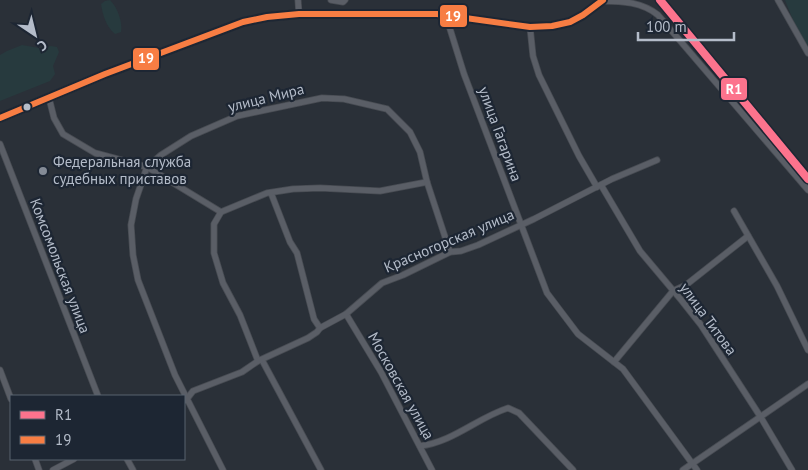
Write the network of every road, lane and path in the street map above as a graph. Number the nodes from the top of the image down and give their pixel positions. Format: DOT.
graph roads {
  1 [pos="298,0"];
  2 [pos="331,0"];
  3 [pos="346,0"];
  4 [pos="778,0"];
  5 [pos="603,1"];
  6 [pos="299,14"];
  7 [pos="446,16"];
  8 [pos="530,27"];
  9 [pos="808,53"];
  10 [pos="49,98"];
  11 [pos="0,118"];
  12 [pos="0,144"];
  13 [pos="656,160"];
  14 [pos="147,167"];
  15 [pos="427,182"];
  16 [pos="599,186"];
  17 [pos="808,190"];
  18 [pos="271,193"];
  19 [pos="734,211"];
  20 [pos="221,212"];
  21 [pos="520,225"];
  22 [pos="748,236"];
  23 [pos="450,252"];
  24 [pos="673,291"];
  25 [pos="346,314"];
  26 [pos="320,328"];
  27 [pos="808,350"];
  28 [pos="260,361"];
  29 [pos="614,362"];
  30 [pos="0,370"];
  31 [pos="808,384"];
  32 [pos="98,395"];
  33 [pos="183,395"];
  34 [pos="10,396"];
  35 [pos="185,400"];
  36 [pos="760,416"];
  37 [pos="420,446"];
  38 [pos="72,460"];
  39 [pos="693,464"];
  40 [pos="55,469"];
  41 [pos="223,470"];
  42 [pos="320,470"];
  43 [pos="432,470"];
  44 [pos="573,470"];
  45 [pos="683,470"];
  46 [pos="697,470"];
  47 [pos="792,470"];
  1 -- 6 [label="street"];
  2 -- 3 [label="street"];
  4 -- 9 [label="street"];
  5 -- 8 [label="street"];
  5 -- 17 [label="street"];
  6 -- 7 [label="street"];
  6 -- 10 [label="street"];
  7 -- 8 [label="street"];
  7 -- 21 [label="street, улица Гагарина"];
  8 -- 16 [label="street, улица Титова"];
  10 -- 11 [label="street"];
  10 -- 14 [label="street"];
  12 -- 32 [label="street, Комсомольская улица"];
  13 -- 16 [label="street, Красногорская улица"];
  14 -- 15 [label="street, улица Мира"];
  14 -- 20 [label="street"];
  14 -- 33 [label="street"];
  15 -- 18 [label="street"];
  15 -- 23 [label="street, улица Мира"];
  16 -- 21 [label="street, Красногорская улица"];
  16 -- 24 [label="street, улица Титова"];
  18 -- 20 [label="street"];
  18 -- 26 [label="street"];
  19 -- 22 [label="street"];
  20 -- 28 [label="street"];
  21 -- 23 [label="street, Красногорская улица"];
  21 -- 29 [label="street, улица Гагарина"];
  22 -- 24 [label="street"];
  22 -- 27 [label="street"];
  23 -- 25 [label="street, Красногорская улица"];
  24 -- 29 [label="street"];
  24 -- 36 [label="street, улица Титова"];
  25 -- 26 [label="street, Красногорская улица"];
  25 -- 37 [label="street, Московская улица"];
  26 -- 28 [label="street, Красногорская улица"];
  28 -- 35 [label="street, Красногорская улица"];
  28 -- 42 [label="street"];
  29 -- 39 [label="street, улица Гагарина"];
  30 -- 34 [label="street"];
  31 -- 36 [label="street"];
  35 -- 41 [label="street"];
  36 -- 39 [label="street"];
  36 -- 47 [label="street, улица Титова"];
  37 -- 43 [label="street, Московская улица"];
  37 -- 44 [label="street"];
  38 -- 40 [label="street"];
  39 -- 45 [label="street"];
  39 -- 46 [label="street, улица Гагарина"];
}
